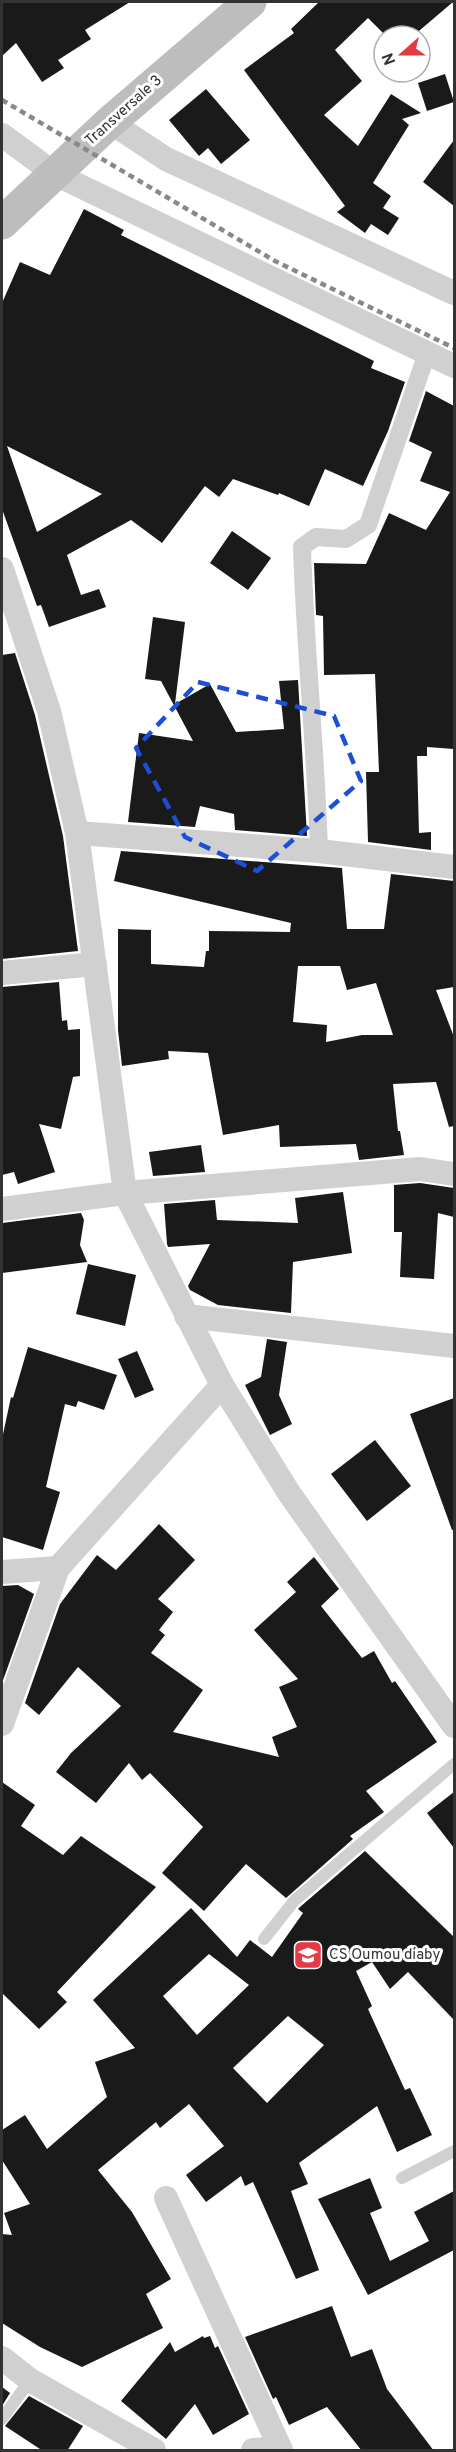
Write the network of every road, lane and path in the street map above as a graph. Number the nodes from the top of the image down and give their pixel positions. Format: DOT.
graph roads {
  1 [pos="250,2"];
  2 [pos="110,122"];
  3 [pos="2,135"];
  4 [pos="55,174"];
  5 [pos="2,223"];
  6 [pos="454,293"];
  7 [pos="427,353"];
  8 [pos="454,366"];
  9 [pos="3,576"];
  10 [pos="77,833"];
  11 [pos="319,851"];
  12 [pos="454,867"];
  13 [pos="96,964"];
  14 [pos="2,973"];
  15 [pos="454,1174"];
  16 [pos="125,1193"];
  17 [pos="2,1209"];
  18 [pos="186,1316"];
  19 [pos="454,1346"];
  20 [pos="222,1385"];
  21 [pos="58,1568"];
  22 [pos="2,1572"];
  23 [pos="2,1724"];
  24 [pos="454,1725"];
  25 [pos="454,1764"];
  26 [pos="264,1939"];
  27 [pos="454,2151"];
  28 [pos="402,2178"];
  29 [pos="166,2198"];
  30 [pos="2,2358"];
  31 [pos="30,2380"];
  32 [pos="2,2419"];
  33 [pos="280,2449"];
  34 [pos="154,2451"];
  35 [pos="253,2451"];
  1 -- 2 [label="main road, Transversale 3"];
  2 -- 4 [label="main road, Transversale 3"];
  2 -- 6 [label="street"];
  3 -- 4 [label="street"];
  4 -- 5 [label="main road, Transversale 3"];
  4 -- 7 [label="street"];
  7 -- 8 [label="street"];
  7 -- 11 [label="street"];
  9 -- 10 [label="street"];
  10 -- 11 [label="street"];
  10 -- 13 [label="street"];
  11 -- 12 [label="street"];
  13 -- 14 [label="street"];
  13 -- 16 [label="street"];
  15 -- 16 [label="street"];
  16 -- 17 [label="street"];
  16 -- 18 [label="street"];
  18 -- 19 [label="street"];
  18 -- 20 [label="street"];
  20 -- 21 [label="street"];
  20 -- 24 [label="street"];
  21 -- 22 [label="street"];
  21 -- 23 [label="street"];
  25 -- 26 [label="lane"];
  27 -- 28 [label="lane"];
  29 -- 33 [label="street"];
  30 -- 31 [label="street"];
  31 -- 32 [label="lane"];
  31 -- 34 [label="street"];
  33 -- 35 [label="street"];
}
